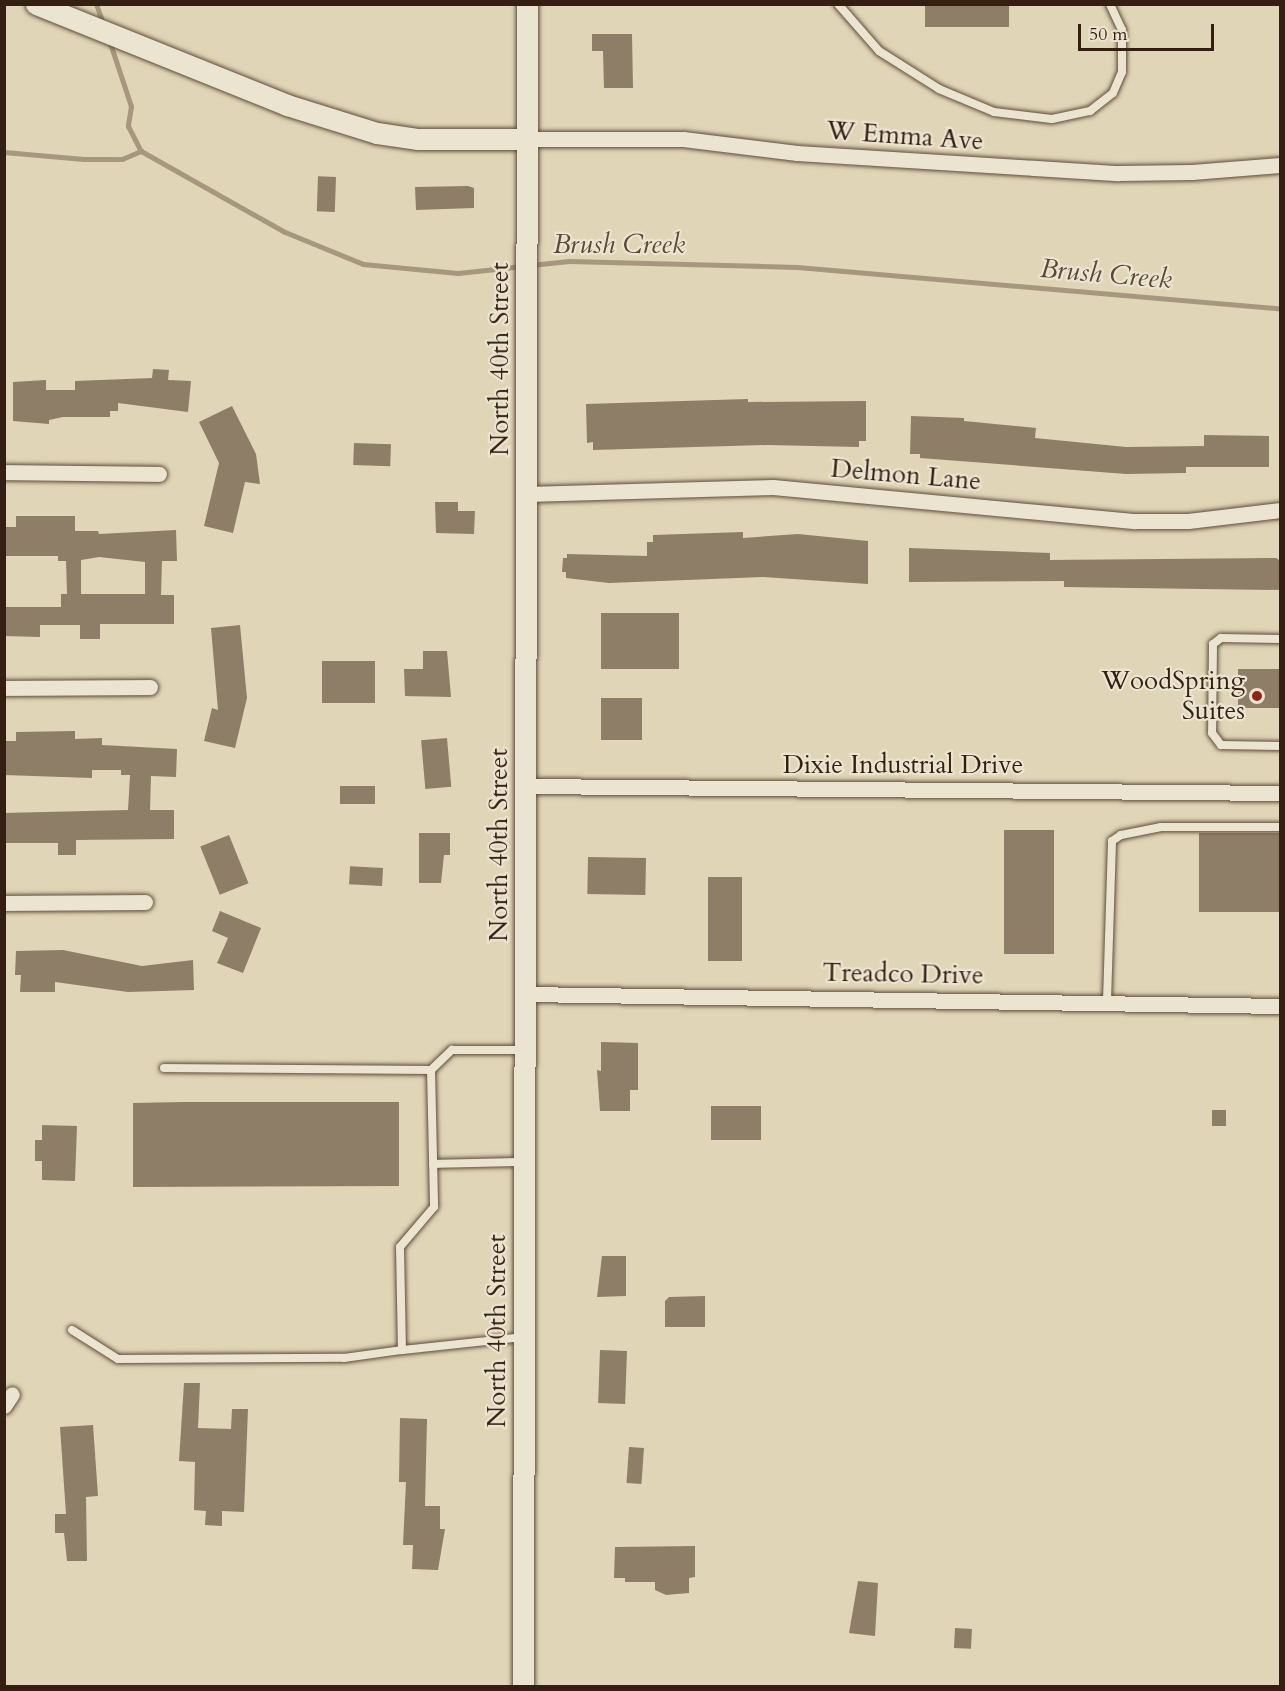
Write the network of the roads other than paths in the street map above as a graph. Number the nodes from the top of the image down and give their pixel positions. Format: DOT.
graph roads {
  1 [pos="527,4"];
  2 [pos="838,4"];
  3 [pos="1110,4"];
  4 [pos="40,6"];
  5 [pos="527,139"];
  6 [pos="1281,165"];
  7 [pos="4,472"];
  8 [pos="159,474"];
  9 [pos="526,494"];
  10 [pos="1281,510"];
  11 [pos="1281,639"];
  12 [pos="150,687"];
  13 [pos="4,688"];
  14 [pos="1281,746"];
  15 [pos="526,786"];
  16 [pos="1281,792"];
  17 [pos="1281,827"];
  18 [pos="145,902"];
  19 [pos="4,903"];
  20 [pos="526,994"];
  21 [pos="1107,1001"];
  22 [pos="1281,1006"];
  23 [pos="524,1050"];
  24 [pos="164,1068"];
  25 [pos="431,1070"];
  26 [pos="525,1162"];
  27 [pos="432,1164"];
  28 [pos="72,1330"];
  29 [pos="524,1337"];
  30 [pos="402,1350"];
  31 [pos="523,1686"];
  1 -- 5 [label="street, North 40th Street"];
  2 -- 3 [label="lane"];
  4 -- 5 [label="street"];
  5 -- 6 [label="street, W Emma Ave"];
  5 -- 9 [label="street, North 40th Street"];
  7 -- 8 [label="street"];
  9 -- 10 [label="street, Delmon Lane"];
  9 -- 15 [label="street, North 40th Street"];
  11 -- 14 [label="lane"];
  12 -- 13 [label="street"];
  15 -- 16 [label="street, Dixie Industrial Drive"];
  15 -- 20 [label="street, North 40th Street"];
  17 -- 21 [label="lane"];
  18 -- 19 [label="street"];
  20 -- 21 [label="street, Treadco Drive"];
  20 -- 23 [label="street, North 40th Street"];
  21 -- 22 [label="street, Treadco Drive"];
  23 -- 25 [label="lane"];
  23 -- 26 [label="street, North 40th Street"];
  24 -- 25 [label="lane"];
  25 -- 27 [label="lane"];
  26 -- 27 [label="lane"];
  26 -- 29 [label="street, North 40th Street"];
  27 -- 30 [label="lane"];
  28 -- 30 [label="lane"];
  29 -- 30 [label="lane"];
  29 -- 31 [label="street, North 40th Street"];
}
